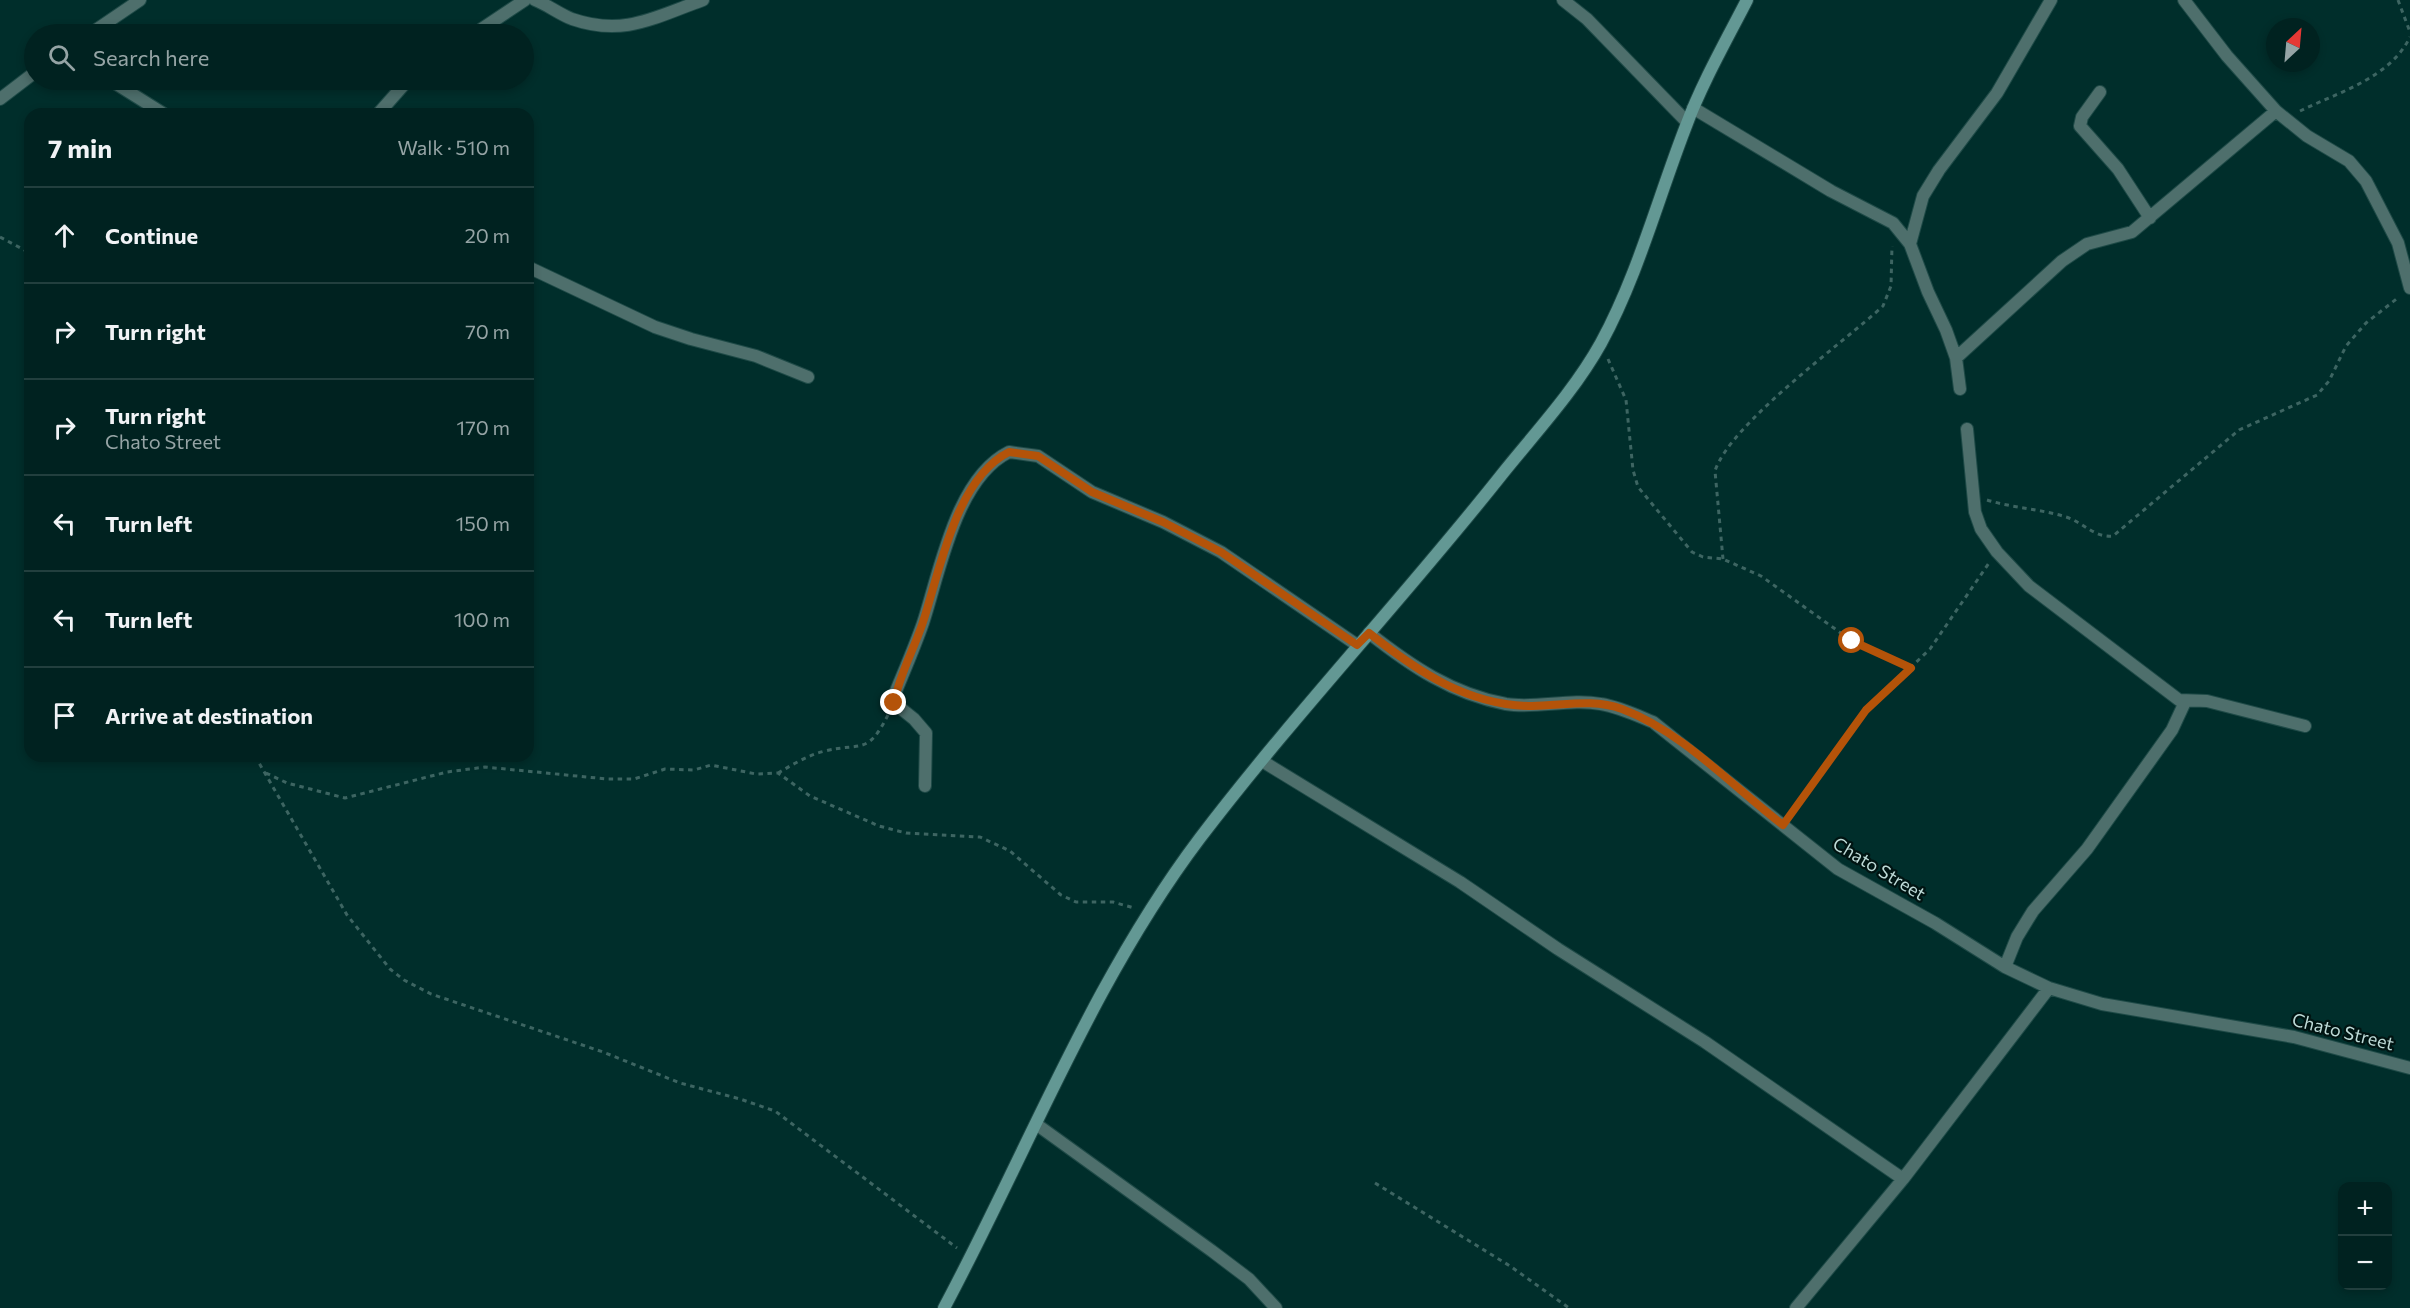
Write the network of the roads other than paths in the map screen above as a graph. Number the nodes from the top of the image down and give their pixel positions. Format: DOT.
graph roads {
  1 [pos="140,0"];
  2 [pos="525,0"];
  3 [pos="535,0"];
  4 [pos="703,0"];
  5 [pos="1563,0"];
  6 [pos="1747,0"];
  7 [pos="2051,0"];
  8 [pos="2184,0"];
  9 [pos="105,24"];
  10 [pos="489,24"];
  11 [pos="24,81"];
  12 [pos="126,90"];
  13 [pos="399,90"];
  14 [pos="2100,92"];
  15 [pos="0,99"];
  16 [pos="154,108"];
  17 [pos="383,108"];
  18 [pos="1693,108"];
  19 [pos="2280,115"];
  20 [pos="1687,122"];
  21 [pos="2150,218"];
  22 [pos="1910,244"];
  23 [pos="534,270"];
  24 [pos="2406,292"];
  25 [pos="1956,358"];
  26 [pos="808,377"];
  27 [pos="1960,389"];
  28 [pos="1967,429"];
  29 [pos="1369,633"];
  30 [pos="1357,645"];
  31 [pos="2185,702"];
  32 [pos="2305,726"];
  33 [pos="1262,761"];
  34 [pos="926,786"];
  35 [pos="2005,967"];
  36 [pos="2049,988"];
  37 [pos="2410,1068"];
  38 [pos="1036,1124"];
  39 [pos="1902,1179"];
  40 [pos="944,1308"];
  41 [pos="1276,1308"];
  42 [pos="1796,1308"];
  1 -- 9 [label="street"];
  2 -- 10 [label="street"];
  3 -- 4 [label="street"];
  5 -- 20 [label="street"];
  6 -- 18 [label="street"];
  7 -- 22 [label="street"];
  8 -- 19 [label="street"];
  11 -- 15 [label="street"];
  12 -- 16 [label="street"];
  13 -- 17 [label="street"];
  14 -- 21 [label="street"];
  18 -- 20 [label="street"];
  18 -- 22 [label="street"];
  19 -- 21 [label="street"];
  19 -- 24 [label="street"];
  20 -- 29 [label="street"];
  21 -- 25 [label="street"];
  22 -- 25 [label="street"];
  23 -- 26 [label="street"];
  25 -- 27 [label="street"];
  28 -- 31 [label="street"];
  29 -- 30 [label="street"];
  29 -- 35 [label="street, Chato Street"];
  30 -- 33 [label="street"];
  30 -- 34 [label="street"];
  31 -- 32 [label="street"];
  31 -- 35 [label="street"];
  33 -- 38 [label="street"];
  33 -- 39 [label="street"];
  35 -- 36 [label="street, Chato Street"];
  36 -- 37 [label="street, Chato Street"];
  36 -- 39 [label="street"];
  38 -- 40 [label="street"];
  38 -- 41 [label="street"];
  39 -- 42 [label="street"];
}
